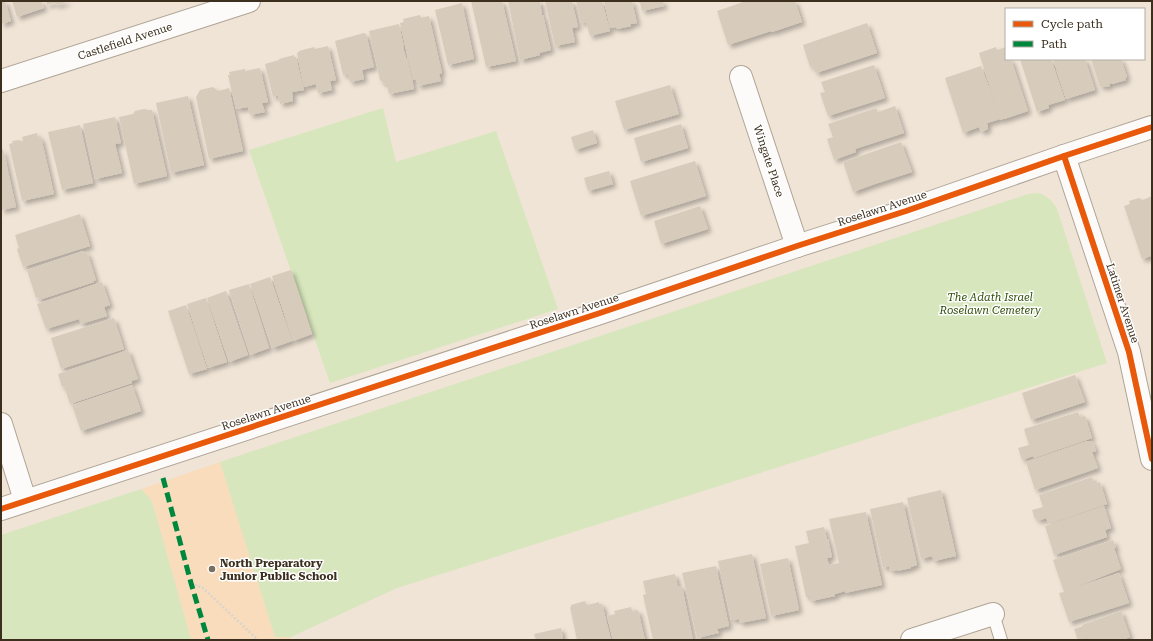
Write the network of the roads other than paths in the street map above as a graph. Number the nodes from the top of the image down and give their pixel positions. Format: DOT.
graph roads {
  1 [pos="249,1"];
  2 [pos="741,77"];
  3 [pos="1,81"];
  4 [pos="1152,127"];
  5 [pos="1064,156"];
  6 [pos="797,246"];
  7 [pos="1,424"];
  8 [pos="1152,459"];
  9 [pos="25,500"];
  10 [pos="1,509"];
  11 [pos="993,614"];
  12 [pos="912,640"];
  13 [pos="1001,640"];
  1 -- 3 [label="street, Castlefield Avenue"];
  2 -- 6 [label="street, Wingate Place"];
  4 -- 5 [label="street, Roselawn Avenue"];
  5 -- 6 [label="street, Roselawn Avenue"];
  5 -- 8 [label="street, Latimer Avenue"];
  6 -- 9 [label="street, Roselawn Avenue"];
  7 -- 9 [label="street"];
  9 -- 10 [label="street, Roselawn Avenue"];
  11 -- 12 [label="street"];
  11 -- 13 [label="lane"];
}
